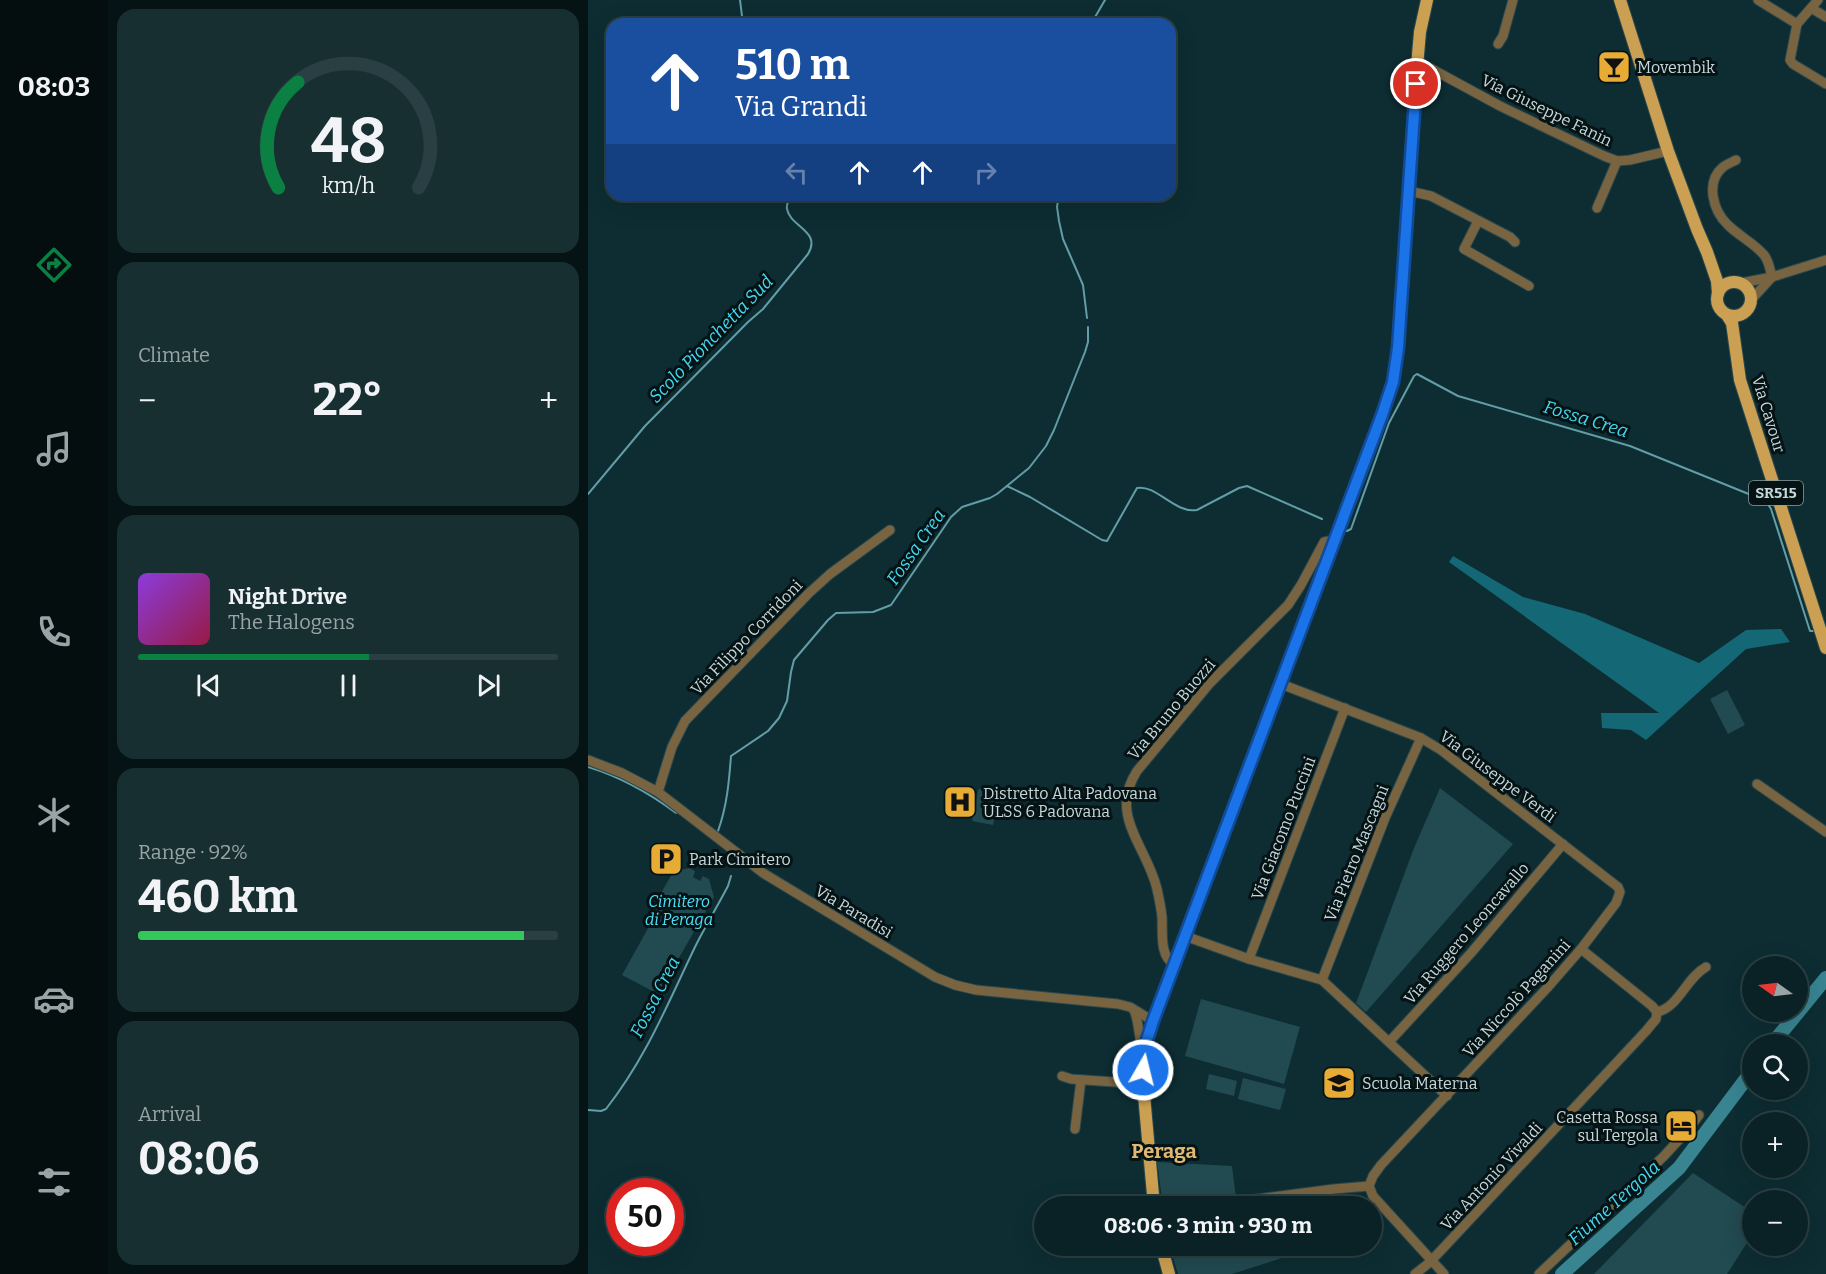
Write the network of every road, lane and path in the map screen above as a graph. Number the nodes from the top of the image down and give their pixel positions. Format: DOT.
graph roads {
  1 [pos="1427,0"];
  2 [pos="1513,0"];
  3 [pos="1620,0"];
  4 [pos="1758,0"];
  5 [pos="1814,4"];
  6 [pos="1826,17"];
  7 [pos="1797,24"];
  8 [pos="1498,44"];
  9 [pos="1418,65"];
  10 [pos="1826,84"];
  11 [pos="1668,151"];
  12 [pos="1736,160"];
  13 [pos="1617,161"];
  14 [pos="1409,191"];
  15 [pos="1597,208"];
  16 [pos="1478,221"];
  17 [pos="1515,242"];
  18 [pos="1707,252"];
  19 [pos="1826,260"];
  20 [pos="1772,277"];
  21 [pos="1737,283"];
  22 [pos="1529,286"];
  23 [pos="1718,294"];
  24 [pos="1751,300"];
  25 [pos="1745,313"];
  26 [pos="1727,315"];
  27 [pos="1737,361"];
  28 [pos="890,530"];
  29 [pos="1334,543"];
  30 [pos="1826,648"];
  31 [pos="1281,684"];
  32 [pos="1345,708"];
  33 [pos="1420,738"];
  34 [pos="588,760"];
  35 [pos="1757,784"];
  36 [pos="658,792"];
  37 [pos="1826,832"];
  38 [pos="1563,844"];
  39 [pos="1618,886"];
  40 [pos="1185,936"];
  41 [pos="1581,949"];
  42 [pos="1249,959"];
  43 [pos="1174,964"];
  44 [pos="1706,967"];
  45 [pos="1322,980"];
  46 [pos="1134,1010"];
  47 [pos="1657,1012"];
  48 [pos="1153,1021"];
  49 [pos="1389,1042"];
  50 [pos="1144,1054"];
  51 [pos="1062,1076"];
  52 [pos="1081,1080"];
  53 [pos="1143,1084"];
  54 [pos="1447,1096"];
  55 [pos="1699,1115"];
  56 [pos="1075,1129"];
  57 [pos="1370,1186"];
  58 [pos="1153,1196"];
  59 [pos="1283,1196"];
  60 [pos="1164,1256"];
  61 [pos="1431,1261"];
  62 [pos="1169,1274"];
  63 [pos="1415,1274"];
  64 [pos="1444,1274"];
  65 [pos="1539,1274"];
  1 -- 9 [label="main road"];
  2 -- 8 [label="street"];
  3 -- 11 [label="main road"];
  4 -- 7 [label="street"];
  5 -- 6 [label="street"];
  5 -- 7 [label="street"];
  7 -- 10 [label="street"];
  9 -- 13 [label="street, Via Giuseppe Fanin"];
  9 -- 14 [label="main road"];
  11 -- 13 [label="street, Via Giuseppe Fanin"];
  11 -- 18 [label="main road"];
  12 -- 20 [label="street"];
  13 -- 15 [label="street"];
  14 -- 16 [label="street"];
  14 -- 29 [label="main road"];
  16 -- 17 [label="street"];
  16 -- 22 [label="street"];
  18 -- 21 [label="main road"];
  18 -- 23 [label="main road"];
  19 -- 20 [label="street"];
  20 -- 21 [label="street"];
  20 -- 24 [label="street"];
  21 -- 23 [label="main road"];
  21 -- 24 [label="main road"];
  23 -- 26 [label="main road"];
  24 -- 25 [label="main road"];
  25 -- 26 [label="main road"];
  25 -- 27 [label="main road, Via Cavour / SR515"];
  26 -- 27 [label="main road, Via Cavour / SR515"];
  27 -- 30 [label="main road, Via Cavour / SR515"];
  28 -- 36 [label="street, Via Filippo Corridoni"];
  29 -- 31 [label="main road"];
  29 -- 43 [label="street, Via Bruno Buozzi"];
  31 -- 32 [label="street, Via Giuseppe Verdi"];
  31 -- 40 [label="main road"];
  32 -- 33 [label="street, Via Giuseppe Verdi"];
  32 -- 42 [label="street, Via Giacomo Puccini"];
  33 -- 38 [label="street, Via Giuseppe Verdi"];
  33 -- 45 [label="street, Via Pietro Mascagni"];
  34 -- 36 [label="street, Via Paradisi"];
  35 -- 37 [label="street"];
  36 -- 46 [label="street, Via Paradisi"];
  38 -- 39 [label="street, Via Giuseppe Verdi"];
  38 -- 49 [label="street, Via Ruggero Leoncavallo"];
  39 -- 41 [label="street, Via Niccolò Paganini"];
  40 -- 42 [label="street"];
  40 -- 43 [label="main road"];
  41 -- 47 [label="street"];
  41 -- 54 [label="street, Via Niccolò Paganini"];
  42 -- 45 [label="street"];
  43 -- 48 [label="main road"];
  44 -- 47 [label="street, Via Antonio Vivaldi"];
  45 -- 49 [label="street"];
  46 -- 48 [label="street, Via Paradisi"];
  46 -- 50 [label="street"];
  47 -- 61 [label="street, Via Antonio Vivaldi"];
  48 -- 50 [label="main road"];
  49 -- 54 [label="street"];
  50 -- 53 [label="main road"];
  51 -- 52 [label="street"];
  52 -- 53 [label="street"];
  52 -- 56 [label="street"];
  53 -- 58 [label="main road"];
  54 -- 57 [label="street, Via Niccolò Paganini"];
  55 -- 65 [label="street"];
  57 -- 59 [label="street"];
  57 -- 61 [label="street"];
  60 -- 62 [label="main road"];
  61 -- 63 [label="street, Via Antonio Vivaldi"];
  61 -- 64 [label="street"];
}
